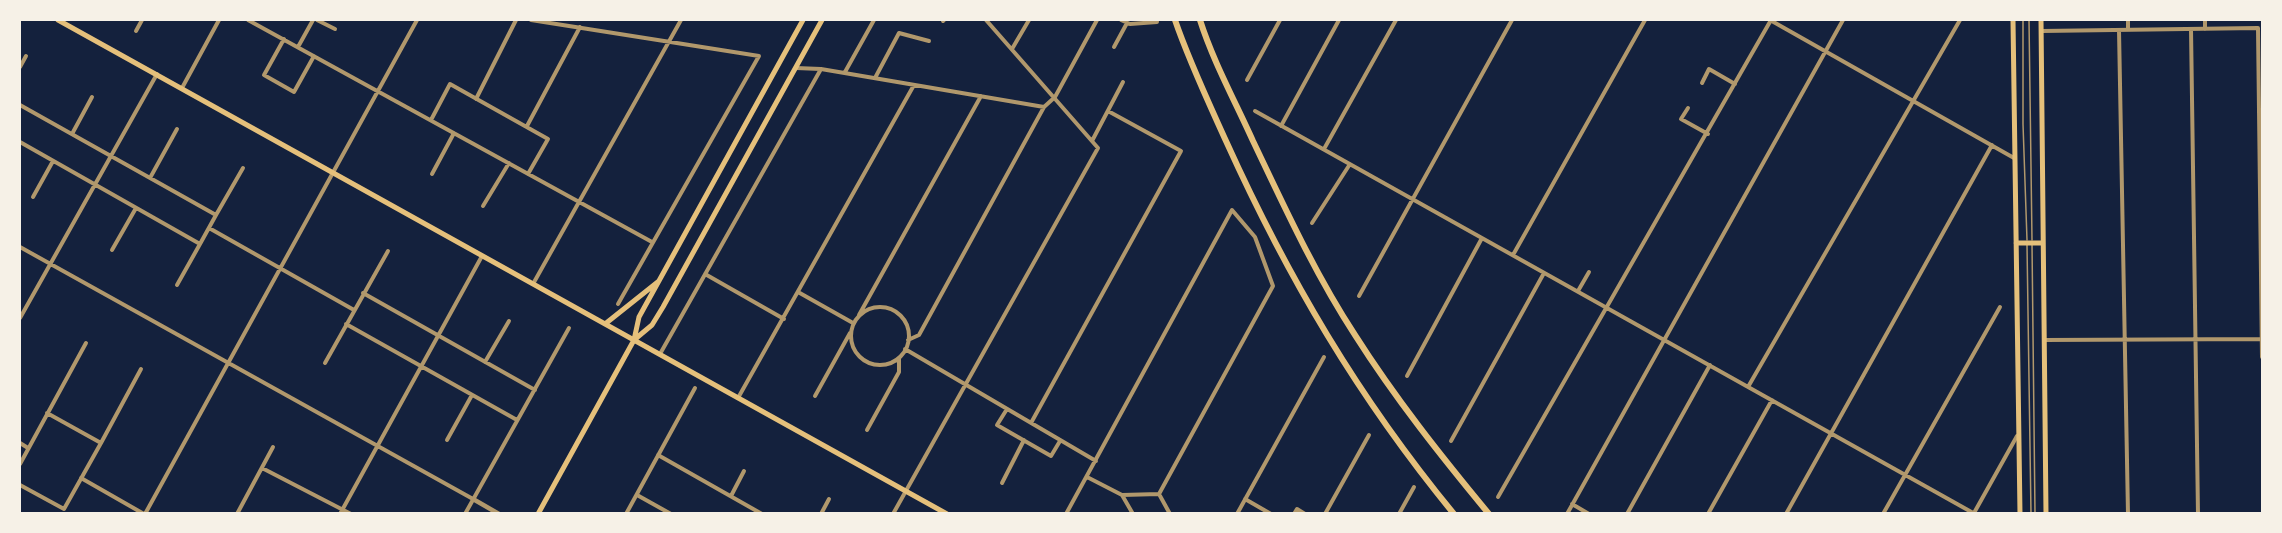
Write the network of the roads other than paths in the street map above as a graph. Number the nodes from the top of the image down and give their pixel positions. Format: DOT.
graph roads {
  1 [pos="58,20"];
  2 [pos="142,20"];
  3 [pos="219,20"];
  4 [pos="248,20"];
  5 [pos="315,20"];
  6 [pos="417,20"];
  7 [pos="516,20"];
  8 [pos="531,20"];
  9 [pos="681,20"];
  10 [pos="803,20"];
  11 [pos="822,20"];
  12 [pos="874,20"];
  13 [pos="986,20"];
  14 [pos="1029,20"];
  15 [pos="1097,20"];
  16 [pos="1121,20"];
  17 [pos="1175,20"];
  18 [pos="1200,20"];
  19 [pos="1280,20"];
  20 [pos="1339,20"];
  21 [pos="1396,20"];
  22 [pos="1512,20"];
  23 [pos="1646,20"];
  24 [pos="1770,20"];
  25 [pos="1843,20"];
  26 [pos="1960,20"];
  27 [pos="2013,20"];
  28 [pos="2024,20"];
  29 [pos="2029,20"];
  30 [pos="2041,20"];
  31 [pos="2128,20"];
  32 [pos="2205,20"];
  33 [pos="1157,21"];
  34 [pos="1127,23"];
  35 [pos="580,27"];
  36 [pos="2258,28"];
  37 [pos="335,29"];
  38 [pos="2191,29"];
  39 [pos="2205,29"];
  40 [pos="2119,30"];
  41 [pos="2128,30"];
  42 [pos="136,31"];
  43 [pos="2042,31"];
  44 [pos="2262,35"];
  45 [pos="284,39"];
  46 [pos="929,41"];
  47 [pos="669,42"];
  48 [pos="298,47"];
  49 [pos="1114,47"];
  50 [pos="1012,49"];
  51 [pos="1825,51"];
  52 [pos="26,56"];
  53 [pos="314,56"];
  54 [pos="20,67"];
  55 [pos="795,68"];
  56 [pos="821,69"];
  57 [pos="845,72"];
  58 [pos="156,74"];
  59 [pos="874,78"];
  60 [pos="1247,80"];
  61 [pos="1123,82"];
  62 [pos="1702,83"];
  63 [pos="1735,84"];
  64 [pos="914,85"];
  65 [pos="182,88"];
  66 [pos="379,90"];
  67 [pos="981,96"];
  68 [pos="92,97"];
  69 [pos="1055,97"];
  70 [pos="476,99"];
  71 [pos="1913,101"];
  72 [pos="20,105"];
  73 [pos="1044,107"];
  74 [pos="1688,108"];
  75 [pos="1108,111"];
  76 [pos="1255,111"];
  77 [pos="431,120"];
  78 [pos="527,126"];
  79 [pos="1281,126"];
  80 [pos="177,129"];
  81 [pos="454,133"];
  82 [pos="72,134"];
  83 [pos="1708,134"];
  84 [pos="1092,141"];
  85 [pos="20,142"];
  86 [pos="1992,145"];
  87 [pos="1324,149"];
  88 [pos="111,156"];
  89 [pos="2015,158"];
  90 [pos="54,161"];
  91 [pos="509,163"];
  92 [pos="1350,164"];
  93 [pos="243,168"];
  94 [pos="334,173"];
  95 [pos="432,174"];
  96 [pos="528,174"];
  97 [pos="150,178"];
  98 [pos="94,184"];
  99 [pos="33,197"];
  100 [pos="1413,199"];
  101 [pos="578,202"];
  102 [pos="483,206"];
  103 [pos="136,208"];
  104 [pos="216,215"];
  105 [pos="1312,223"];
  106 [pos="209,228"];
  107 [pos="1482,238"];
  108 [pos="652,242"];
  109 [pos="2016,243"];
  110 [pos="2029,243"];
  111 [pos="2043,243"];
  112 [pos="200,244"];
  113 [pos="20,247"];
  114 [pos="112,250"];
  115 [pos="388,251"];
  116 [pos="482,255"];
  117 [pos="1513,255"];
  118 [pos="50,264"];
  119 [pos="281,269"];
  120 [pos="1588,272"];
  121 [pos="1544,273"];
  122 [pos="705,274"];
  123 [pos="660,280"];
  124 [pos="533,284"];
  125 [pos="177,285"];
  126 [pos="1578,291"];
  127 [pos="798,292"];
  128 [pos="363,293"];
  129 [pos="1359,296"];
  130 [pos="618,304"];
  131 [pos="2000,307"];
  132 [pos="1607,308"];
  133 [pos="354,310"];
  134 [pos="859,315"];
  135 [pos="20,318"];
  136 [pos="784,319"];
  137 [pos="508,321"];
  138 [pos="854,323"];
  139 [pos="346,324"];
  140 [pos="605,324"];
  141 [pos="569,328"];
  142 [pos="851,333"];
  143 [pos="438,335"];
  144 [pos="2196,339"];
  145 [pos="2262,339"];
  146 [pos="634,340"];
  147 [pos="908,340"];
  148 [pos="1664,340"];
  149 [pos="2044,340"];
  150 [pos="2124,340"];
  151 [pos="86,343"];
  152 [pos="905,349"];
  153 [pos="660,354"];
  154 [pos="899,357"];
  155 [pos="1324,357"];
  156 [pos="2262,357"];
  157 [pos="486,362"];
  158 [pos="228,363"];
  159 [pos="325,363"];
  160 [pos="1710,365"];
  161 [pos="421,366"];
  162 [pos="141,369"];
  163 [pos="1407,376"];
  164 [pos="965,385"];
  165 [pos="1748,387"];
  166 [pos="695,388"];
  167 [pos="535,390"];
  168 [pos="472,395"];
  169 [pos="815,396"];
  170 [pos="738,398"];
  171 [pos="1772,400"];
  172 [pos="1007,409"];
  173 [pos="47,413"];
  174 [pos="518,420"];
  175 [pos="1031,423"];
  176 [pos="867,430"];
  177 [pos="1831,433"];
  178 [pos="2019,433"];
  179 [pos="1369,435"];
  180 [pos="447,440"];
  181 [pos="1024,440"];
  182 [pos="1060,440"];
  183 [pos="1451,441"];
  184 [pos="20,443"];
  185 [pos="100,443"];
  186 [pos="377,446"];
  187 [pos="273,447"];
  188 [pos="28,448"];
  189 [pos="658,455"];
  190 [pos="1096,461"];
  191 [pos="20,464"];
  192 [pos="262,468"];
  193 [pos="744,471"];
  194 [pos="1905,475"];
  195 [pos="1087,477"];
  196 [pos="81,478"];
  197 [pos="1002,483"];
  198 [pos="20,485"];
  199 [pos="1414,487"];
  200 [pos="906,491"];
  201 [pos="1160,494"];
  202 [pos="637,495"];
  203 [pos="1122,495"];
  204 [pos="731,496"];
  205 [pos="1498,497"];
  206 [pos="473,499"];
  207 [pos="830,499"];
  208 [pos="1245,499"];
  209 [pos="1572,504"];
  210 [pos="63,511"];
  211 [pos="341,511"];
  212 [pos="145,513"];
  213 [pos="237,513"];
  214 [pos="351,513"];
  215 [pos="465,513"];
  216 [pos="498,513"];
  217 [pos="538,513"];
  218 [pos="626,513"];
  219 [pos="671,513"];
  220 [pos="762,513"];
  221 [pos="821,513"];
  222 [pos="893,513"];
  223 [pos="946,513"];
  224 [pos="1066,513"];
  225 [pos="1133,513"];
  226 [pos="1170,513"];
  227 [pos="1237,513"];
  228 [pos="1271,513"];
  229 [pos="1294,513"];
  230 [pos="1305,513"];
  231 [pos="1325,513"];
  232 [pos="1399,513"];
  233 [pos="1454,513"];
  234 [pos="1489,513"];
  235 [pos="1567,513"];
  236 [pos="1589,513"];
  237 [pos="1627,513"];
  238 [pos="1708,513"];
  239 [pos="1786,513"];
  240 [pos="1883,513"];
  241 [pos="1975,513"];
  242 [pos="2020,513"];
  243 [pos="2031,513"];
  244 [pos="2035,513"];
  245 [pos="2046,513"];
  246 [pos="2127,513"];
  247 [pos="2198,513"];
  1 -- 58 [label="main road"];
  2 -- 42 [label="street"];
  3 -- 65 [label="street"];
  4 -- 45 [label="street"];
  5 -- 37 [label="street"];
  5 -- 48 [label="street"];
  6 -- 66 [label="street"];
  7 -- 70 [label="street"];
  8 -- 35 [label="street"];
  9 -- 47 [label="street"];
  10 -- 123 [label="main road"];
  11 -- 55 [label="main road"];
  12 -- 57 [label="street"];
  13 -- 50 [label="street"];
  14 -- 50 [label="street"];
  15 -- 69 [label="street"];
  16 -- 34 [label="street"];
  17 -- 233 [label="highway"];
  18 -- 234 [label="highway"];
  19 -- 60 [label="street"];
  20 -- 79 [label="street"];
  21 -- 87 [label="street"];
  22 -- 100 [label="street"];
  23 -- 117 [label="street"];
  24 -- 51 [label="street"];
  24 -- 63 [label="street"];
  25 -- 51 [label="street"];
  26 -- 71 [label="street"];
  27 -- 89 [label="main road"];
  28 -- 110 [label="lane"];
  29 -- 110 [label="lane"];
  30 -- 43 [label="main road"];
  31 -- 41 [label="street"];
  32 -- 39 [label="street"];
  33 -- 34 [label="street"];
  34 -- 49 [label="street"];
  35 -- 47 [label="street"];
  35 -- 78 [label="street"];
  36 -- 39 [label="street"];
  36 -- 44 [label="street"];
  36 -- 145 [label="street"];
  38 -- 39 [label="street"];
  38 -- 41 [label="street"];
  38 -- 144 [label="street"];
  40 -- 41 [label="street"];
  40 -- 43 [label="street"];
  40 -- 150 [label="street"];
  43 -- 111 [label="main road"];
  45 -- 48 [label="street"];
  45 -- 53 [label="street"];
  46 -- 59 [label="street"];
  47 -- 101 [label="street"];
  47 -- 108 [label="street"];
  48 -- 53 [label="street"];
  50 -- 69 [label="street"];
  51 -- 71 [label="street"];
  51 -- 148 [label="street"];
  52 -- 54 [label="street"];
  53 -- 66 [label="street"];
  55 -- 56 [label="street"];
  55 -- 146 [label="main road"];
  56 -- 57 [label="street"];
  56 -- 122 [label="street"];
  57 -- 59 [label="street"];
  58 -- 65 [label="main road"];
  58 -- 88 [label="street"];
  59 -- 64 [label="street"];
  61 -- 75 [label="street"];
  62 -- 63 [label="street"];
  63 -- 83 [label="street"];
  64 -- 67 [label="street"];
  64 -- 127 [label="street"];
  65 -- 94 [label="main road"];
  66 -- 77 [label="street"];
  66 -- 94 [label="street"];
  67 -- 73 [label="street"];
  67 -- 134 [label="street"];
  68 -- 82 [label="street"];
  69 -- 73 [label="street"];
  69 -- 84 [label="street"];
  70 -- 77 [label="street"];
  70 -- 78 [label="street"];
  71 -- 86 [label="street"];
  71 -- 165 [label="street"];
  72 -- 82 [label="street"];
  73 -- 147 [label="street"];
  74 -- 83 [label="street"];
  75 -- 84 [label="street"];
  75 -- 175 [label="street"];
  76 -- 79 [label="street"];
  77 -- 81 [label="street"];
  78 -- 96 [label="street"];
  79 -- 87 [label="street"];
  80 -- 97 [label="street"];
  81 -- 91 [label="street"];
  81 -- 95 [label="street"];
  82 -- 88 [label="street"];
  83 -- 132 [label="street"];
  84 -- 164 [label="street"];
  85 -- 90 [label="street"];
  86 -- 89 [label="street"];
  86 -- 177 [label="street"];
  87 -- 92 [label="street"];
  88 -- 97 [label="street"];
  88 -- 98 [label="street"];
  89 -- 109 [label="main road"];
  90 -- 98 [label="street"];
  90 -- 99 [label="street"];
  91 -- 96 [label="street"];
  91 -- 102 [label="street"];
  92 -- 100 [label="street"];
  92 -- 105 [label="street"];
  93 -- 104 [label="street"];
  94 -- 116 [label="main road"];
  94 -- 119 [label="street"];
  96 -- 101 [label="street"];
  97 -- 104 [label="street"];
  98 -- 103 [label="street"];
  98 -- 118 [label="street"];
  100 -- 107 [label="street"];
  100 -- 129 [label="street"];
  101 -- 108 [label="street"];
  101 -- 124 [label="street"];
  103 -- 112 [label="street"];
  103 -- 114 [label="street"];
  104 -- 106 [label="street"];
  106 -- 112 [label="street"];
  106 -- 119 [label="street"];
  107 -- 117 [label="street"];
  107 -- 163 [label="street"];
  108 -- 130 [label="street"];
  109 -- 110 [label="main road"];
  109 -- 178 [label="main road"];
  110 -- 111 [label="main road"];
  110 -- 243 [label="lane"];
  110 -- 244 [label="lane"];
  111 -- 149 [label="main road"];
  112 -- 125 [label="street"];
  113 -- 118 [label="street"];
  115 -- 128 [label="street"];
  116 -- 124 [label="main road"];
  116 -- 143 [label="street"];
  117 -- 121 [label="street"];
  118 -- 135 [label="street"];
  118 -- 158 [label="street"];
  119 -- 133 [label="street"];
  119 -- 158 [label="street"];
  120 -- 126 [label="street"];
  121 -- 126 [label="street"];
  121 -- 183 [label="street"];
  122 -- 136 [label="street"];
  122 -- 153 [label="street"];
  123 -- 140 [label="main road"];
  123 -- 146 [label="main road"];
  124 -- 140 [label="main road"];
  126 -- 132 [label="street"];
  127 -- 136 [label="street"];
  127 -- 138 [label="street"];
  128 -- 133 [label="street"];
  128 -- 143 [label="street"];
  131 -- 194 [label="street"];
  132 -- 148 [label="street"];
  132 -- 205 [label="street"];
  133 -- 139 [label="street"];
  134 -- 138 [label="street"];
  134 -- 147 [label="street"];
  136 -- 170 [label="street"];
  137 -- 157 [label="street"];
  138 -- 142 [label="street"];
  139 -- 159 [label="street"];
  139 -- 161 [label="street"];
  140 -- 146 [label="main road"];
  141 -- 167 [label="street"];
  142 -- 154 [label="street"];
  142 -- 169 [label="street"];
  143 -- 157 [label="street"];
  143 -- 161 [label="street"];
  144 -- 145 [label="street"];
  144 -- 150 [label="street"];
  144 -- 247 [label="street"];
  145 -- 156 [label="street"];
  146 -- 153 [label="main road"];
  146 -- 217 [label="main road"];
  147 -- 152 [label="street"];
  148 -- 160 [label="street"];
  148 -- 209 [label="street"];
  149 -- 150 [label="street"];
  149 -- 245 [label="main road"];
  150 -- 246 [label="street"];
  151 -- 173 [label="street"];
  152 -- 154 [label="street"];
  152 -- 164 [label="street"];
  153 -- 170 [label="main road"];
  154 -- 176 [label="street"];
  155 -- 208 [label="street"];
  157 -- 167 [label="street"];
  158 -- 186 [label="street"];
  158 -- 212 [label="street"];
  160 -- 165 [label="street"];
  160 -- 237 [label="street"];
  161 -- 168 [label="street"];
  161 -- 186 [label="street"];
  162 -- 185 [label="street"];
  164 -- 172 [label="street"];
  164 -- 200 [label="street"];
  165 -- 171 [label="street"];
  166 -- 189 [label="street"];
  167 -- 174 [label="street"];
  168 -- 174 [label="street"];
  168 -- 180 [label="street"];
  170 -- 200 [label="main road"];
  171 -- 177 [label="street"];
  171 -- 238 [label="street"];
  172 -- 175 [label="street"];
  172 -- 181 [label="street"];
  173 -- 185 [label="street"];
  173 -- 188 [label="street"];
  174 -- 206 [label="street"];
  175 -- 182 [label="street"];
  177 -- 194 [label="street"];
  177 -- 239 [label="street"];
  178 -- 241 [label="street"];
  178 -- 242 [label="main road"];
  179 -- 231 [label="street"];
  181 -- 182 [label="street"];
  181 -- 197 [label="street"];
  182 -- 190 [label="street"];
  184 -- 188 [label="street"];
  185 -- 196 [label="street"];
  186 -- 206 [label="street"];
  186 -- 211 [label="street"];
  187 -- 192 [label="street"];
  188 -- 191 [label="street"];
  189 -- 202 [label="street"];
  189 -- 204 [label="street"];
  190 -- 195 [label="street"];
  190 -- 201 [label="street"];
  192 -- 211 [label="street"];
  192 -- 213 [label="street"];
  193 -- 204 [label="street"];
  194 -- 240 [label="street"];
  194 -- 241 [label="street"];
  195 -- 203 [label="street"];
  195 -- 224 [label="street"];
  196 -- 210 [label="street"];
  196 -- 212 [label="street"];
  198 -- 210 [label="street"];
  199 -- 232 [label="street"];
  200 -- 222 [label="street"];
  200 -- 223 [label="main road"];
  201 -- 203 [label="street"];
  201 -- 226 [label="street"];
  202 -- 218 [label="street"];
  202 -- 219 [label="street"];
  203 -- 225 [label="street"];
  204 -- 220 [label="street"];
  206 -- 215 [label="street"];
  206 -- 216 [label="street"];
  207 -- 221 [label="street"];
  208 -- 227 [label="street"];
  208 -- 228 [label="street"];
  209 -- 235 [label="street"];
  209 -- 236 [label="street"];
  211 -- 214 [label="street"];
  229 -- 230 [label="street"];
}
